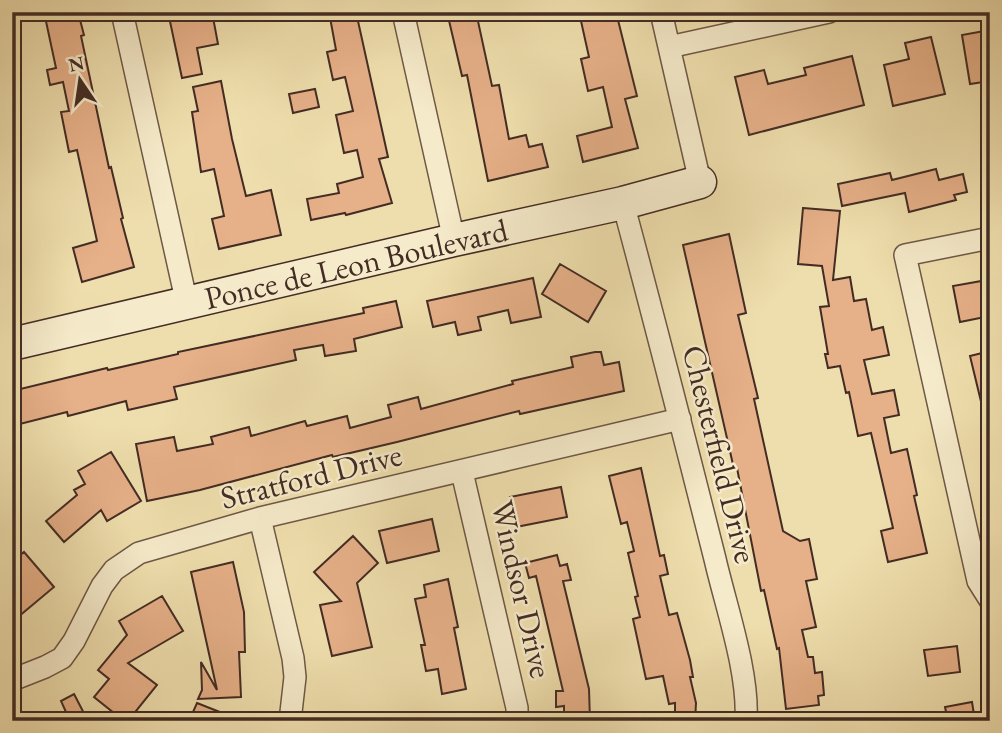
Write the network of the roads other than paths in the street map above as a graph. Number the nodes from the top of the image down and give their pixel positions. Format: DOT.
graph roads {
  1 [pos="122,12"];
  2 [pos="403,12"];
  3 [pos="661,12"];
  4 [pos="829,12"];
  5 [pos="669,47"];
  6 [pos="699,182"];
  7 [pos="623,203"];
  8 [pos="990,238"];
  9 [pos="454,240"];
  10 [pos="187,304"];
  11 [pos="12,344"];
  12 [pos="680,419"];
  13 [pos="462,472"];
  14 [pos="260,518"];
  15 [pos="984,579"];
  16 [pos="990,600"];
  17 [pos="12,680"];
  18 [pos="290,721"];
  19 [pos="517,721"];
  20 [pos="746,721"];
  1 -- 10 [label="street"];
  2 -- 9 [label="street"];
  3 -- 5 [label="street"];
  4 -- 5 [label="street"];
  5 -- 6 [label="street"];
  6 -- 7 [label="street, Ponce de Leon Boulevard"];
  7 -- 9 [label="street, Ponce de Leon Boulevard"];
  7 -- 12 [label="street, Chesterfield Drive"];
  8 -- 15 [label="street"];
  9 -- 10 [label="street, Ponce de Leon Boulevard"];
  10 -- 11 [label="street, Ponce de Leon Boulevard"];
  12 -- 13 [label="street, Stratford Drive"];
  12 -- 20 [label="street, Chesterfield Drive"];
  13 -- 14 [label="street, Stratford Drive"];
  13 -- 19 [label="street, Windsor Drive"];
  14 -- 17 [label="street, Stratford Drive"];
  14 -- 18 [label="street"];
  15 -- 16 [label="street"];
}
